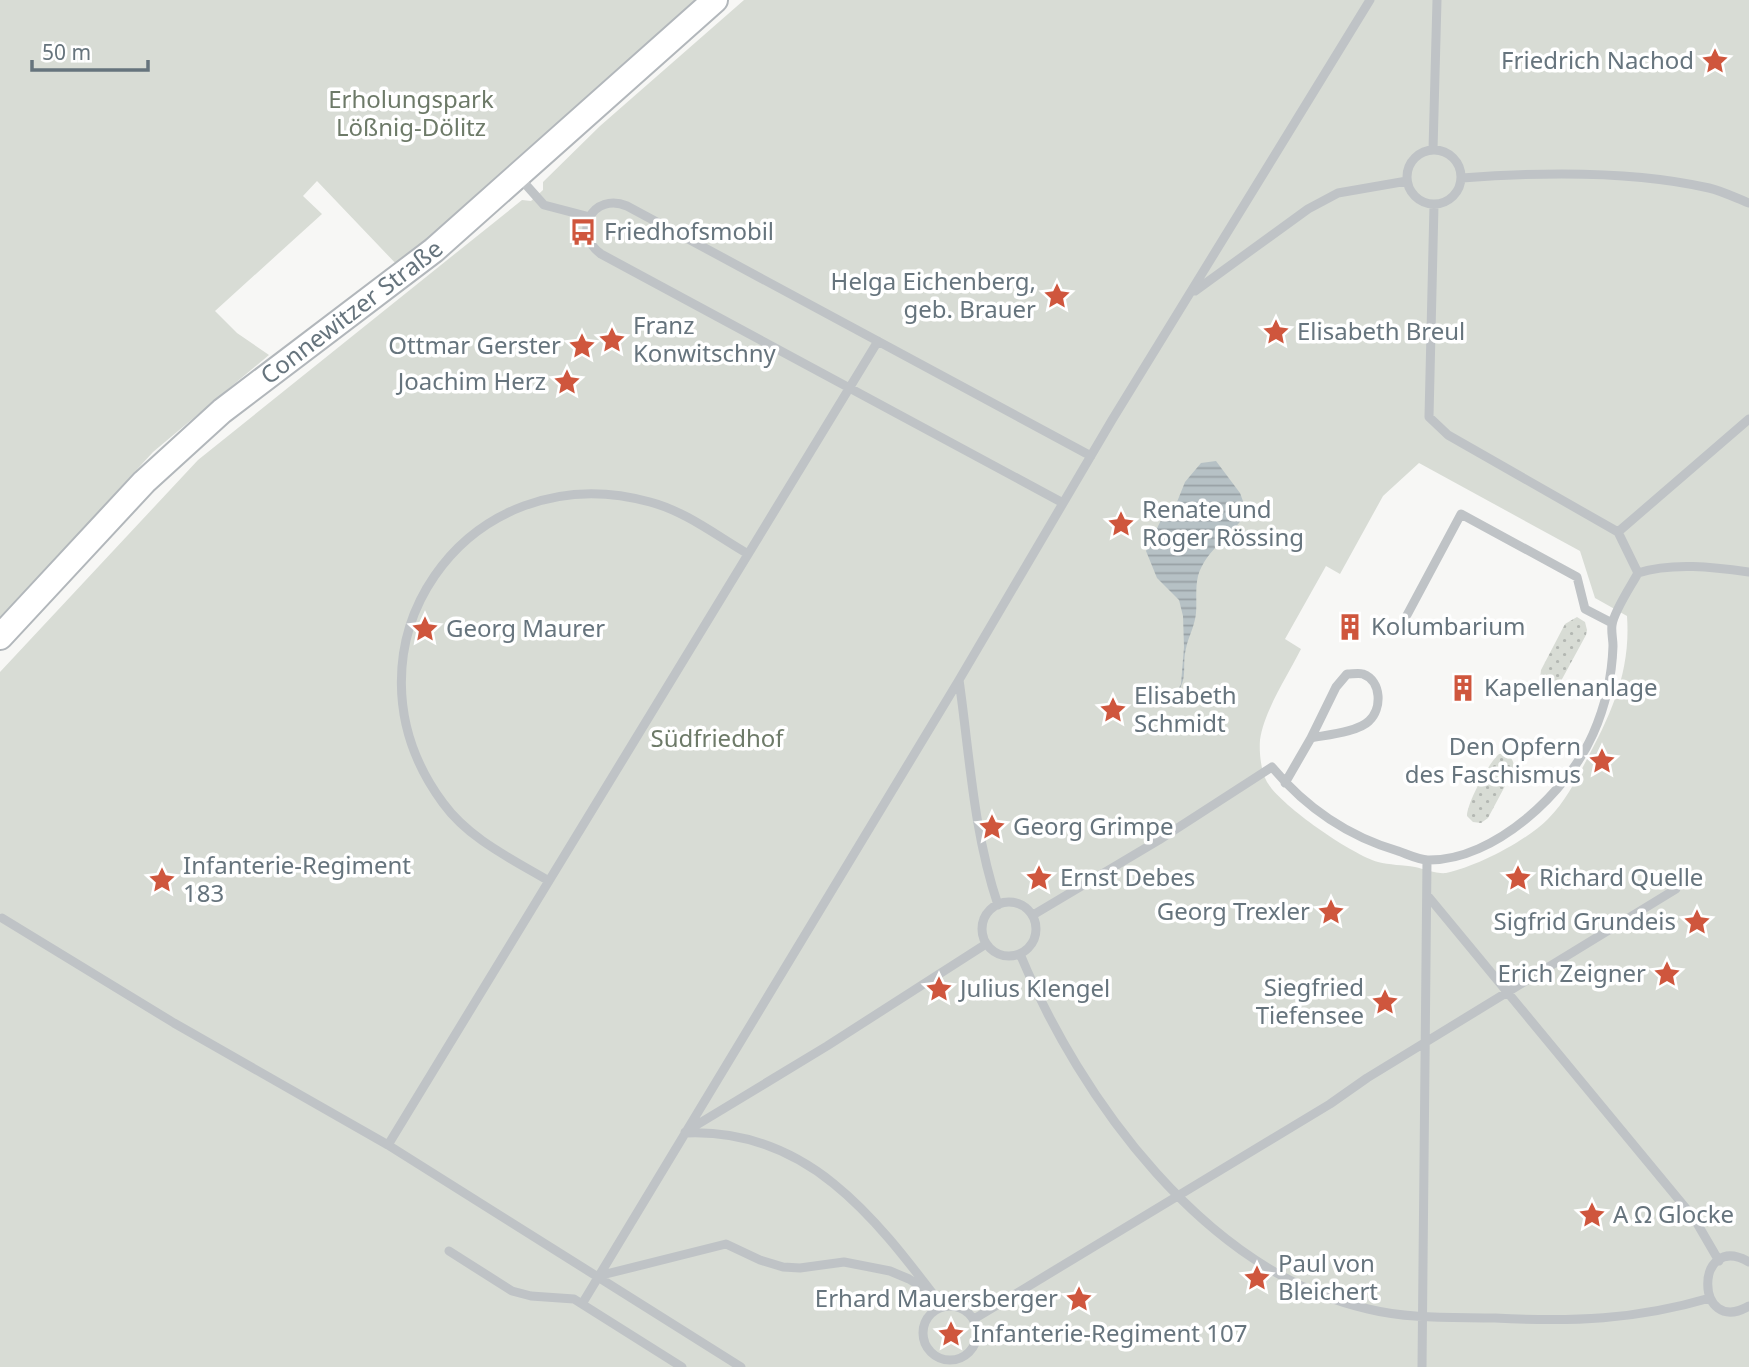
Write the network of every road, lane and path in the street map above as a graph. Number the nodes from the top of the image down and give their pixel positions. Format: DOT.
graph roads {
  1 [pos="715,0"];
  2 [pos="1370,0"];
  3 [pos="1437,0"];
  4 [pos="1433,150"];
  5 [pos="518,175"];
  6 [pos="1462,178"];
  7 [pos="1407,181"];
  8 [pos="1749,203"];
  9 [pos="1434,205"];
  10 [pos="590,217"];
  11 [pos="1191,295"];
  12 [pos="878,341"];
  13 [pos="849,388"];
  14 [pos="1749,419"];
  15 [pos="1091,456"];
  16 [pos="1063,503"];
  17 [pos="1618,532"];
  18 [pos="748,554"];
  19 [pos="1749,572"];
  20 [pos="1638,573"];
  21 [pos="1407,615"];
  22 [pos="1612,623"];
  23 [pos="0,637"];
  24 [pos="959,680"];
  25 [pos="1311,738"];
  26 [pos="1285,783"];
  27 [pos="1427,860"];
  28 [pos="549,881"];
  29 [pos="1676,890"];
  30 [pos="1427,895"];
  31 [pos="998,905"];
  32 [pos="1033,915"];
  33 [pos="2,918"];
  34 [pos="986,944"];
  35 [pos="1020,954"];
  36 [pos="1509,992"];
  37 [pos="1424,1044"];
  38 [pos="684,1133"];
  39 [pos="388,1145"];
  40 [pos="1177,1196"];
  41 [pos="449,1251"];
  42 [pos="1719,1261"];
  43 [pos="1749,1262"];
  44 [pos="598,1276"];
  45 [pos="933,1294"];
  46 [pos="1710,1298"];
  47 [pos="582,1304"];
  48 [pos="1749,1306"];
  49 [pos="943,1307"];
  50 [pos="1422,1317"];
  51 [pos="974,1319"];
  52 [pos="964,1357"];
  53 [pos="682,1367"];
  54 [pos="741,1367"];
  55 [pos="972,1367"];
  56 [pos="1422,1367"];
  1 -- 5 [label="street, Connewitzer Straße"];
  2 -- 11 [label="lane"];
  3 -- 4 [label="lane"];
  4 -- 6 [label="lane"];
  4 -- 7 [label="lane"];
  5 -- 10 [label="lane"];
  5 -- 23 [label="street, Connewitzer Straße"];
  6 -- 8 [label="lane"];
  6 -- 9 [label="lane"];
  7 -- 9 [label="lane"];
  7 -- 11 [label="lane"];
  9 -- 17 [label="lane"];
  10 -- 12 [label="lane"];
  10 -- 13 [label="lane"];
  11 -- 15 [label="lane"];
  12 -- 13 [label="lane"];
  12 -- 15 [label="lane"];
  13 -- 16 [label="lane"];
  13 -- 18 [label="lane"];
  14 -- 17 [label="lane"];
  15 -- 16 [label="lane"];
  16 -- 24 [label="lane"];
  17 -- 20 [label="lane"];
  18 -- 28 [label="lane"];
  18 -- 28 [label="lane"];
  19 -- 20 [label="lane"];
  20 -- 22 [label="lane"];
  21 -- 22 [label="lane"];
  22 -- 27 [label="lane"];
  24 -- 31 [label="lane"];
  24 -- 38 [label="lane"];
  25 -- 25 [label="lane"];
  25 -- 26 [label="lane"];
  26 -- 27 [label="lane"];
  26 -- 32 [label="lane"];
  27 -- 30 [label="lane"];
  28 -- 39 [label="lane"];
  29 -- 36 [label="lane"];
  30 -- 36 [label="lane"];
  30 -- 37 [label="lane"];
  31 -- 32 [label="lane"];
  31 -- 34 [label="lane"];
  32 -- 35 [label="lane"];
  33 -- 39 [label="lane"];
  34 -- 35 [label="lane"];
  34 -- 38 [label="lane"];
  35 -- 40 [label="lane"];
  36 -- 37 [label="lane"];
  36 -- 42 [label="lane"];
  37 -- 40 [label="lane"];
  37 -- 50 [label="lane"];
  38 -- 44 [label="lane"];
  38 -- 45 [label="lane"];
  39 -- 44 [label="lane"];
  40 -- 50 [label="lane"];
  40 -- 51 [label="lane"];
  41 -- 47 [label="lane"];
  42 -- 43 [label="lane"];
  42 -- 46 [label="lane"];
  44 -- 45 [label="lane"];
  44 -- 47 [label="lane"];
  44 -- 54 [label="lane"];
  45 -- 49 [label="lane"];
  46 -- 48 [label="lane"];
  46 -- 50 [label="lane"];
  47 -- 53 [label="lane"];
  49 -- 51 [label="lane"];
  49 -- 52 [label="lane"];
  50 -- 56 [label="lane"];
  51 -- 52 [label="lane"];
  52 -- 55 [label="lane"];
}
